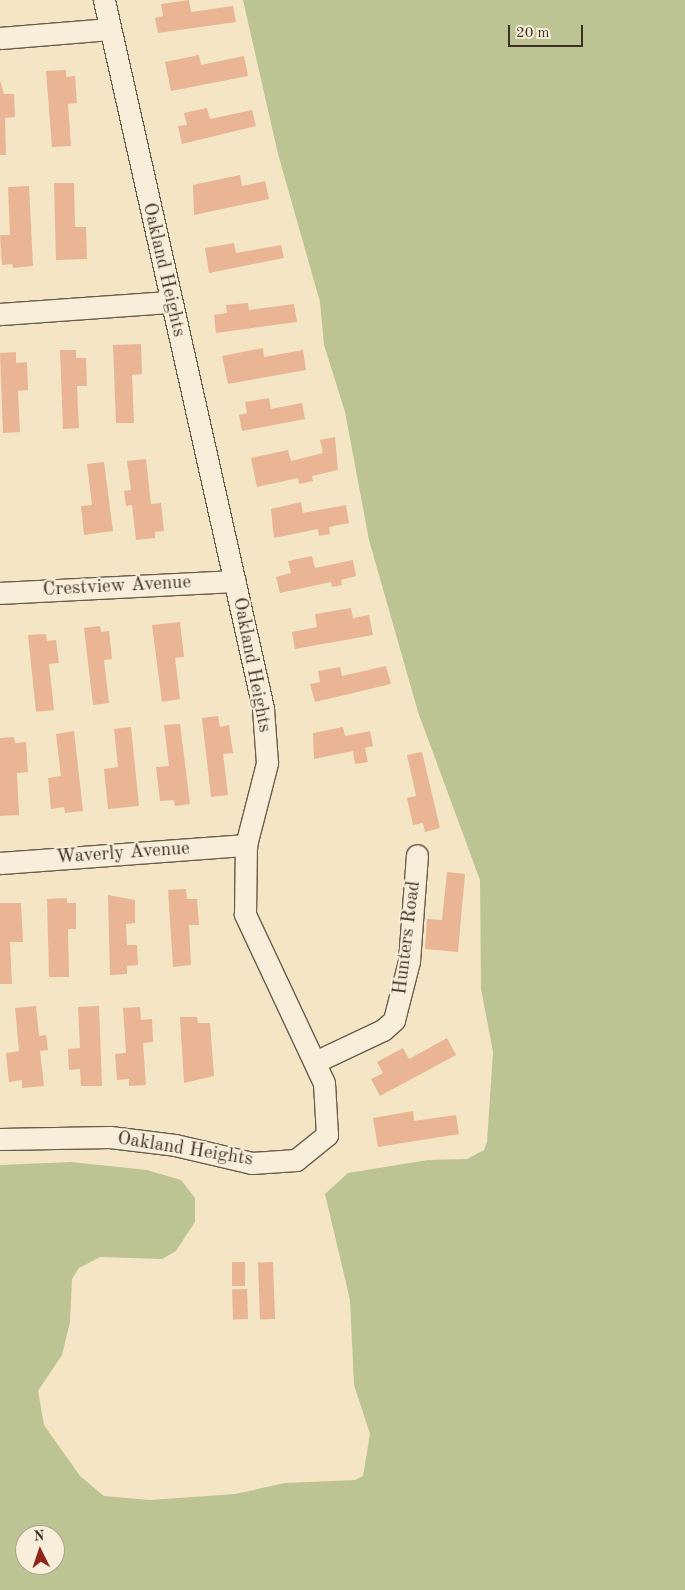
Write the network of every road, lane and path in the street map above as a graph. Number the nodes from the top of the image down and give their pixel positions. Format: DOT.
graph roads {
  1 [pos="104,0"];
  2 [pos="109,29"];
  3 [pos="0,38"];
  4 [pos="169,302"];
  5 [pos="0,314"];
  6 [pos="235,581"];
  7 [pos="0,593"];
  8 [pos="246,845"];
  9 [pos="417,855"];
  10 [pos="0,863"];
  11 [pos="315,1062"];
  12 [pos="0,1139"];
  1 -- 2 [label="street, Oakland Heights"];
  2 -- 3 [label="street"];
  2 -- 4 [label="street, Oakland Heights"];
  4 -- 5 [label="street"];
  4 -- 6 [label="street, Oakland Heights"];
  6 -- 7 [label="street, Crestview Avenue"];
  6 -- 8 [label="street, Oakland Heights"];
  8 -- 10 [label="street, Waverly Avenue"];
  8 -- 11 [label="street, Oakland Heights"];
  9 -- 11 [label="street, Hunters Road"];
  11 -- 12 [label="street, Oakland Heights"];
}
